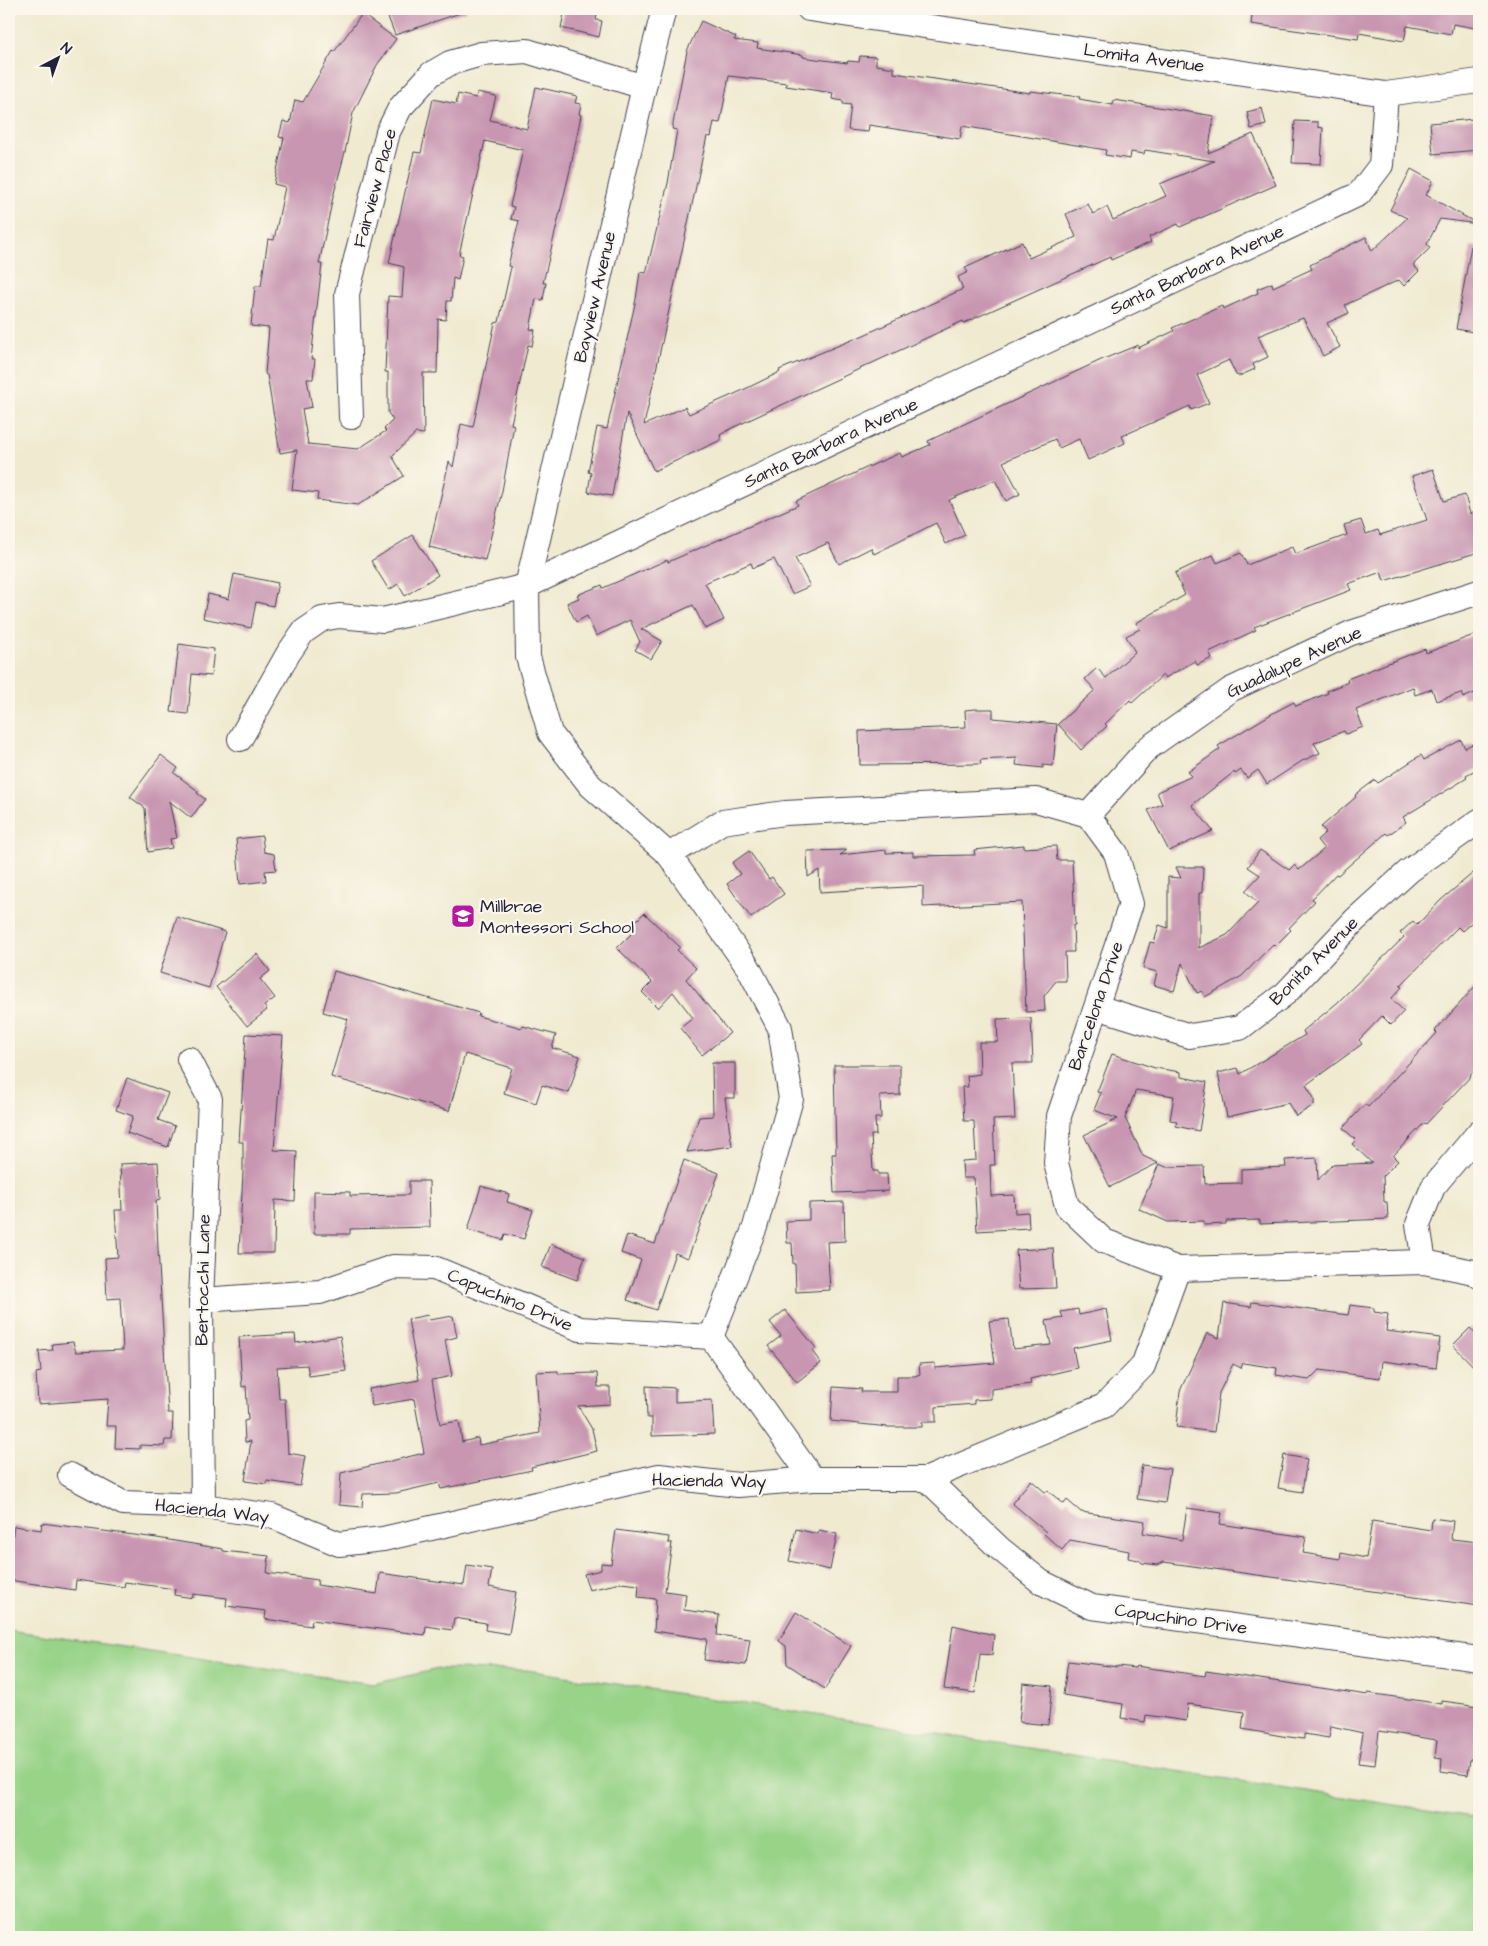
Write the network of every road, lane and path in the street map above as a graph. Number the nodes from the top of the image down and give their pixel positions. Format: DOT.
graph roads {
  1 [pos="664,9"];
  2 [pos="809,9"];
  3 [pos="1479,81"];
  4 [pos="644,87"];
  5 [pos="1386,94"];
  6 [pos="351,417"];
  7 [pos="528,586"];
  8 [pos="1479,592"];
  9 [pos="240,739"];
  10 [pos="1088,815"];
  11 [pos="1479,821"];
  12 [pos="669,855"];
  13 [pos="1097,1008"];
  14 [pos="189,1059"];
  15 [pos="1479,1132"];
  16 [pos="1424,1262"];
  17 [pos="1178,1269"];
  18 [pos="1479,1276"];
  19 [pos="201,1300"];
  20 [pos="711,1337"];
  21 [pos="70,1475"];
  22 [pos="813,1479"];
  23 [pos="927,1479"];
  24 [pos="203,1506"];
  25 [pos="1479,1659"];
  1 -- 4 [label="street, Bayview Avenue"];
  2 -- 5 [label="street, Lomita Avenue"];
  3 -- 5 [label="street, Lomita Avenue"];
  4 -- 6 [label="street, Fairview Place"];
  4 -- 7 [label="street, Bayview Avenue"];
  5 -- 7 [label="street, Santa Barbara Avenue"];
  7 -- 9 [label="street, Santa Barbara Avenue"];
  7 -- 12 [label="street, Bayview Avenue"];
  8 -- 10 [label="street, Guadalupe Avenue"];
  10 -- 12 [label="street"];
  10 -- 13 [label="street, Barcelona Drive"];
  11 -- 13 [label="street, Bonita Avenue"];
  12 -- 20 [label="street, Bayview Avenue"];
  13 -- 17 [label="street, Barcelona Drive"];
  14 -- 19 [label="street, Bertocchi Lane"];
  15 -- 16 [label="street"];
  16 -- 17 [label="street, Barcelona Drive"];
  16 -- 18 [label="street, Barcelona Drive"];
  17 -- 23 [label="street, Hacienda Way"];
  19 -- 20 [label="street, Capuchino Drive"];
  19 -- 24 [label="street, Bertocchi Lane"];
  20 -- 22 [label="street"];
  21 -- 24 [label="street, Hacienda Way"];
  22 -- 23 [label="street, Hacienda Way"];
  22 -- 24 [label="street, Hacienda Way"];
  23 -- 25 [label="street, Capuchino Drive"];
}
